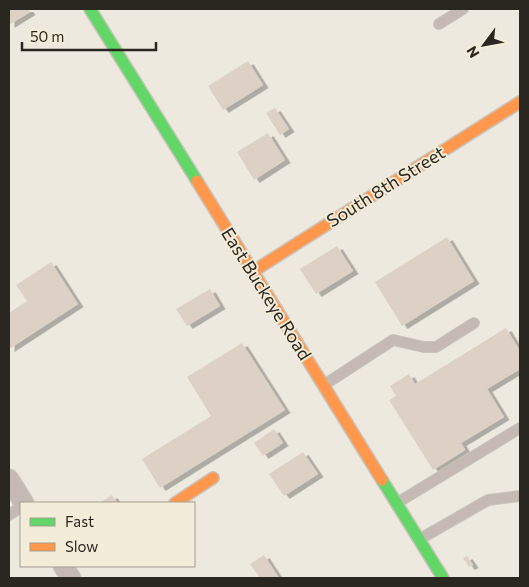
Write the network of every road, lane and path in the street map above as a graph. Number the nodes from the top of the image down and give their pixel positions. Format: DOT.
graph roads {
  1 [pos="90,9"];
  2 [pos="463,9"];
  3 [pos="439,24"];
  4 [pos="520,102"];
  5 [pos="252,272"];
  6 [pos="474,323"];
  7 [pos="323,386"];
  8 [pos="520,428"];
  9 [pos="213,478"];
  10 [pos="9,479"];
  11 [pos="520,496"];
  12 [pos="23,502"];
  13 [pos="177,502"];
  14 [pos="396,504"];
  15 [pos="20,508"];
  16 [pos="9,514"];
  17 [pos="419,540"];
  18 [pos="443,578"];
  1 -- 5 [label="main road, East Buckeye Road"];
  2 -- 3 [label="lane"];
  4 -- 5 [label="main road, South 8th Street"];
  5 -- 7 [label="main road, East Buckeye Road"];
  6 -- 7 [label="lane"];
  7 -- 14 [label="main road, East Buckeye Road"];
  8 -- 14 [label="lane"];
  9 -- 13 [label="main road"];
  10 -- 12 [label="street"];
  11 -- 17 [label="lane"];
  14 -- 17 [label="main road, East Buckeye Road"];
  15 -- 16 [label="lane"];
  17 -- 18 [label="main road, East Buckeye Road"];
}
